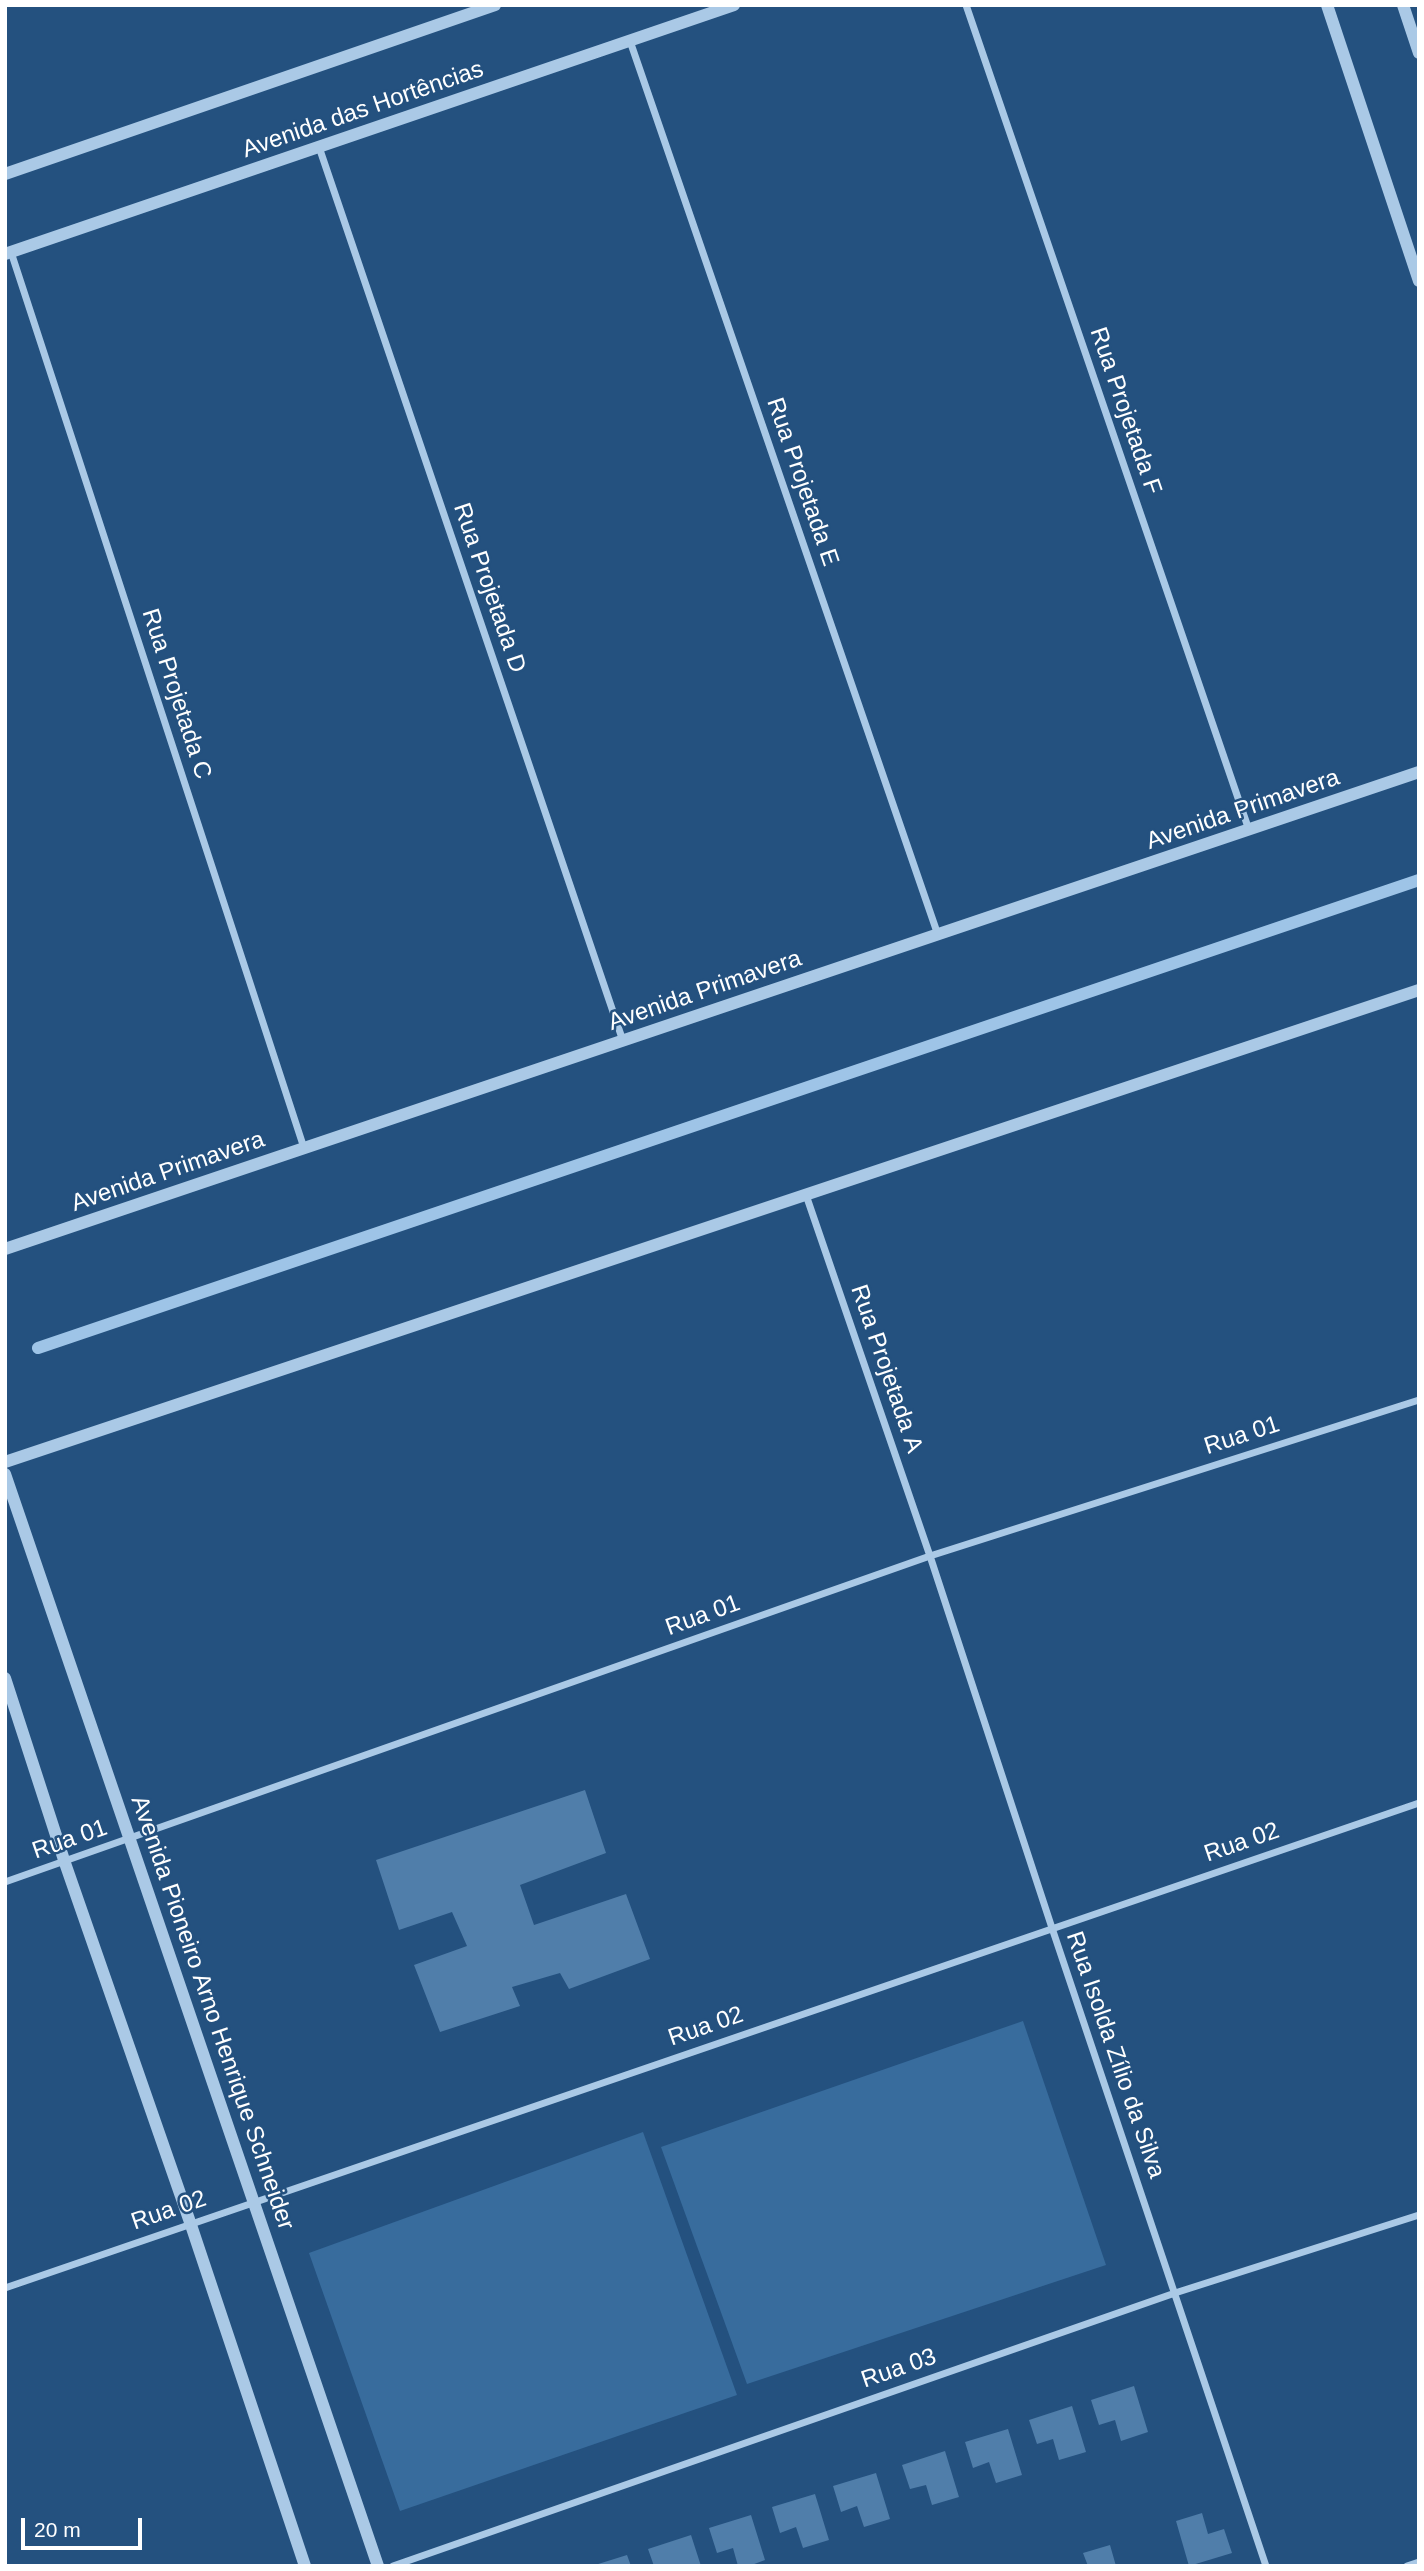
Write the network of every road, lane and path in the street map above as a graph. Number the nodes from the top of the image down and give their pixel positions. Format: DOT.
graph roads {
  1 [pos="495,5"];
  2 [pos="734,5"];
  3 [pos="966,5"];
  4 [pos="1327,5"];
  5 [pos="1402,5"];
  6 [pos="468,10"];
  7 [pos="630,41"];
  8 [pos="1419,53"];
  9 [pos="319,147"];
  10 [pos="5,174"];
  11 [pos="8,253"];
  12 [pos="1419,281"];
  13 [pos="1419,772"];
  14 [pos="1249,830"];
  15 [pos="938,935"];
  16 [pos="1419,990"];
  17 [pos="622,1041"];
  18 [pos="304,1148"];
  19 [pos="806,1195"];
  20 [pos="5,1249"];
  21 [pos="1419,1400"];
  22 [pos="5,1462"];
  23 [pos="5,1474"];
  24 [pos="930,1556"];
  25 [pos="5,1678"];
  26 [pos="1419,1803"];
  27 [pos="131,1839"];
  28 [pos="65,1863"];
  29 [pos="5,1882"];
  30 [pos="1052,1928"];
  31 [pos="254,2202"];
  32 [pos="1419,2215"];
  33 [pos="191,2225"];
  34 [pos="5,2288"];
  35 [pos="1175,2293"];
  36 [pos="1419,2562"];
  37 [pos="305,2566"];
  38 [pos="378,2566"];
  39 [pos="393,2566"];
  40 [pos="1266,2566"];
  41 [pos="1406,2566"];
  1 -- 6 [label="street"];
  2 -- 7 [label="street, Avenida das Hortências"];
  3 -- 14 [label="street, Rua Projetada F"];
  4 -- 12 [label="street"];
  5 -- 8 [label="street"];
  6 -- 10 [label="street"];
  7 -- 9 [label="street, Avenida das Hortências"];
  7 -- 15 [label="street, Rua Projetada E"];
  9 -- 11 [label="street, Avenida das Hortências"];
  9 -- 17 [label="street, Rua Projetada D"];
  11 -- 18 [label="street, Rua Projetada C"];
  13 -- 14 [label="street, Avenida Primavera"];
  14 -- 15 [label="street, Avenida Primavera"];
  15 -- 17 [label="street, Avenida Primavera"];
  16 -- 19 [label="street"];
  17 -- 18 [label="street, Avenida Primavera"];
  18 -- 20 [label="street, Avenida Primavera"];
  19 -- 22 [label="street"];
  19 -- 24 [label="street, Rua Projetada A"];
  21 -- 24 [label="street, Rua 01"];
  23 -- 27 [label="street, Avenida Pioneiro Arno Henrique Schneider"];
  24 -- 27 [label="street, Rua 01"];
  24 -- 30 [label="street, Rua Isolda Zílio da Silva"];
  25 -- 28 [label="street"];
  26 -- 30 [label="street, Rua 02"];
  27 -- 28 [label="street, Rua 01"];
  27 -- 31 [label="street, Avenida Pioneiro Arno Henrique Schneider"];
  28 -- 29 [label="street, Rua 01"];
  28 -- 33 [label="street"];
  30 -- 31 [label="street, Rua 02"];
  30 -- 35 [label="street, Rua Isolda Zílio da Silva"];
  31 -- 33 [label="street, Rua 02"];
  31 -- 38 [label="street, Avenida Pioneiro Arno Henrique Schneider"];
  32 -- 35 [label="street, Rua 03"];
  33 -- 34 [label="street, Rua 02"];
  33 -- 37 [label="street"];
  35 -- 39 [label="street, Rua 03"];
  35 -- 40 [label="street, Rua Isolda Zílio da Silva"];
  36 -- 41 [label="street"];
}
